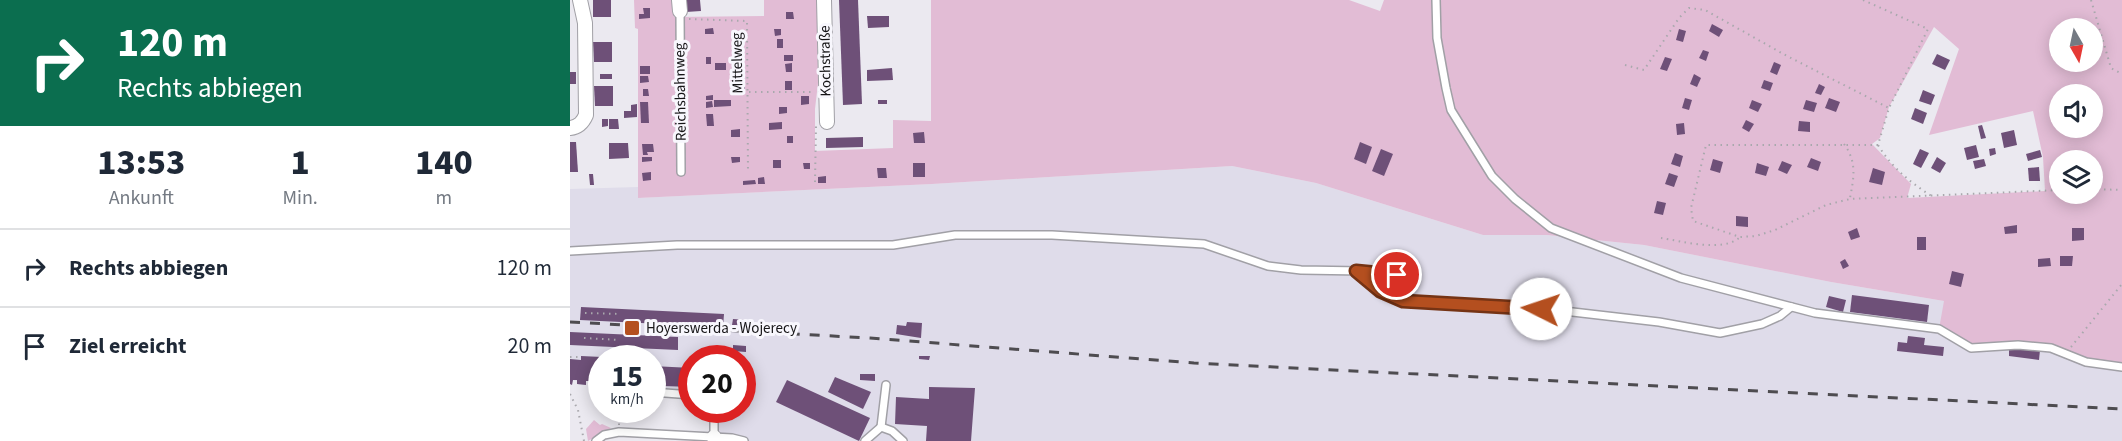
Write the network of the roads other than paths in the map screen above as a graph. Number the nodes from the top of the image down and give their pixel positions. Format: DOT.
graph roads {
  1 [pos="580,0"];
  2 [pos="824,0"];
  3 [pos="1436,0"];
  4 [pos="679,10"];
  5 [pos="821,123"];
  6 [pos="570,128"];
  7 [pos="681,172"];
  8 [pos="570,251"];
  9 [pos="1356,271"];
  10 [pos="1397,275"];
  11 [pos="1791,307"];
  12 [pos="2122,367"];
  13 [pos="886,385"];
  14 [pos="714,423"];
  15 [pos="880,427"];
  16 [pos="696,436"];
  17 [pos="714,439"];
  18 [pos="596,441"];
  19 [pos="688,441"];
  20 [pos="744,441"];
  21 [pos="865,441"];
  22 [pos="903,441"];
  1 -- 6 [label="street"];
  2 -- 5 [label="street, Kochstraße"];
  3 -- 11 [label="lane"];
  4 -- 7 [label="lane, Reichsbahnweg"];
  8 -- 9 [label="lane"];
  9 -- 10 [label="lane"];
  9 -- 11 [label="lane"];
  11 -- 12 [label="lane"];
  13 -- 15 [label="lane"];
  14 -- 17 [label="lane"];
  15 -- 21 [label="lane"];
  15 -- 22 [label="lane"];
  16 -- 17 [label="lane"];
  16 -- 18 [label="lane"];
  16 -- 19 [label="lane"];
  17 -- 20 [label="lane"];
}
